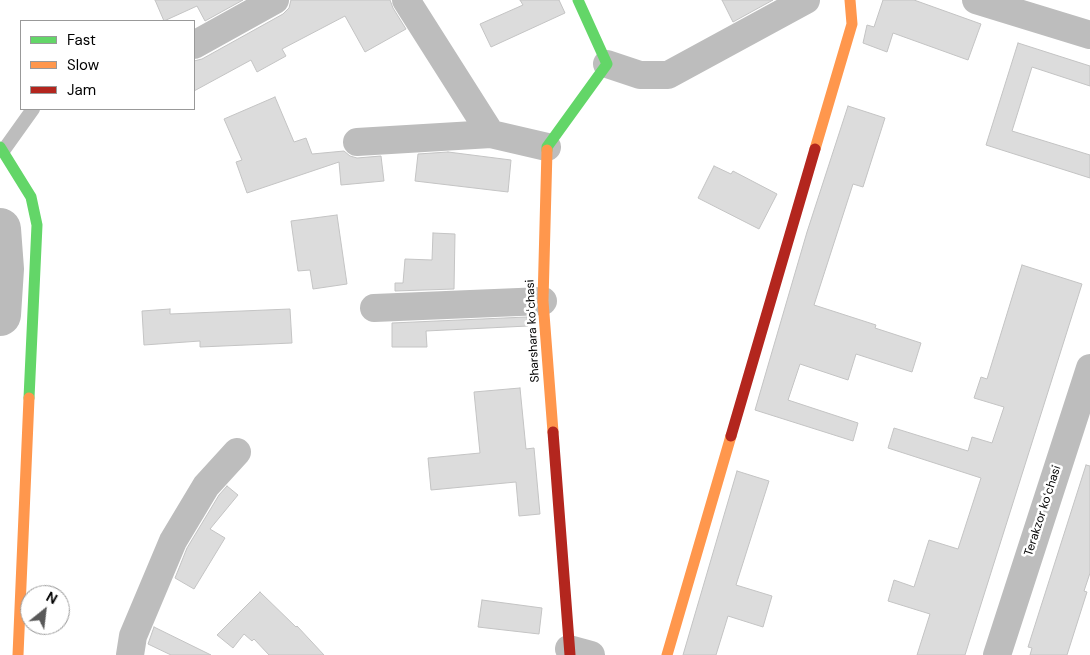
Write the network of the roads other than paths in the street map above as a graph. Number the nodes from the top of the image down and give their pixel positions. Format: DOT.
graph roads {
  1 [pos="275,0"];
  2 [pos="406,0"];
  3 [pos="578,0"];
  4 [pos="806,0"];
  5 [pos="850,0"];
  6 [pos="976,0"];
  7 [pos="1090,35"];
  8 [pos="195,44"];
  9 [pos="607,64"];
  10 [pos="33,110"];
  11 [pos="491,134"];
  12 [pos="357,142"];
  13 [pos="547,147"];
  14 [pos="2,149"];
  15 [pos="543,301"];
  16 [pos="374,308"];
  17 [pos="1090,368"];
  18 [pos="237,452"];
  19 [pos="576,653"];
  20 [pos="18,655"];
  21 [pos="130,655"];
  22 [pos="667,655"];
  23 [pos="997,655"];
  1 -- 8 [label="street"];
  2 -- 11 [label="street"];
  3 -- 9 [label="street"];
  4 -- 9 [label="street"];
  5 -- 22 [label="street"];
  6 -- 7 [label="street"];
  9 -- 13 [label="street"];
  10 -- 14 [label="lane"];
  11 -- 12 [label="street"];
  11 -- 13 [label="street"];
  13 -- 15 [label="street, Sharshara koʻchasi"];
  14 -- 20 [label="street"];
  15 -- 16 [label="street"];
  15 -- 19 [label="street, Sharshara koʻchasi"];
  17 -- 23 [label="street, Terakzor koʻchasi"];
  18 -- 21 [label="street"];
}
